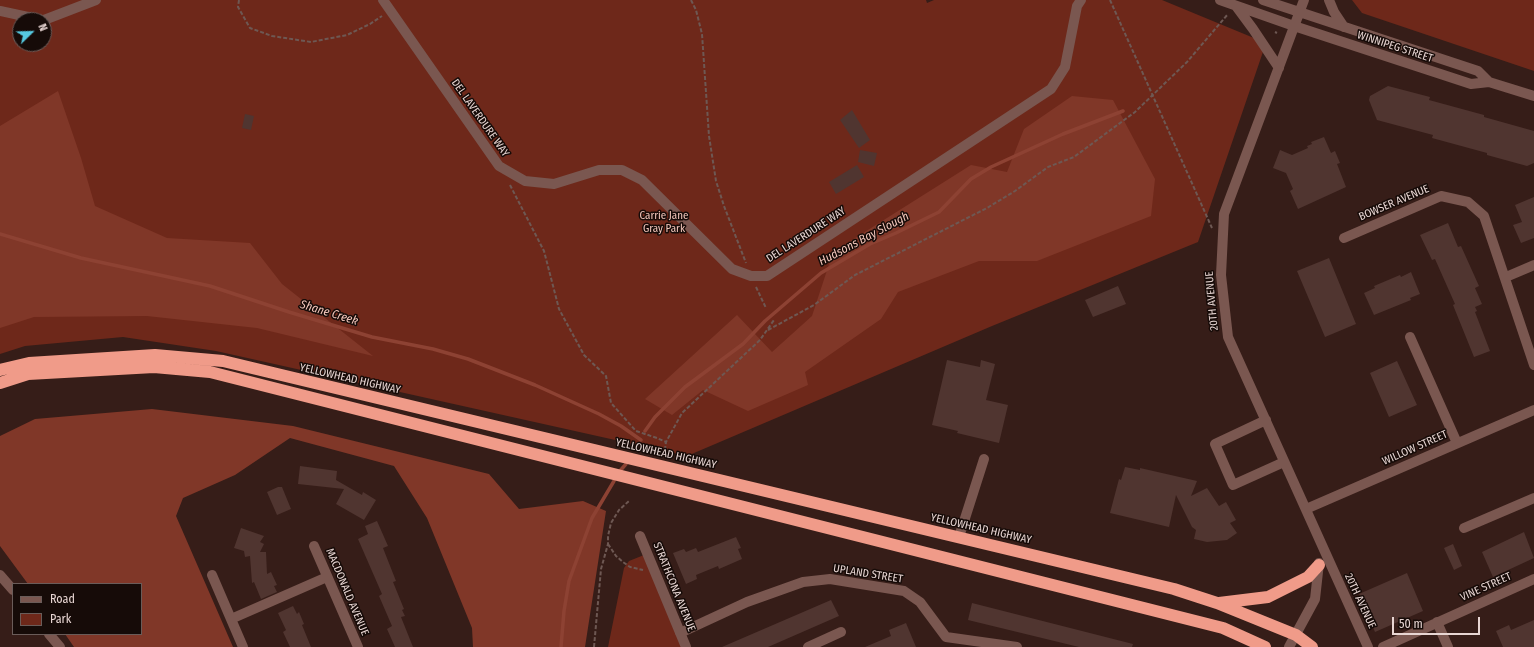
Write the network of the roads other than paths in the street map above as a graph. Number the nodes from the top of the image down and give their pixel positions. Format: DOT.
graph roads {
  1 [pos="96,0"];
  2 [pos="383,0"];
  3 [pos="1081,0"];
  4 [pos="1220,0"];
  5 [pos="1262,0"];
  6 [pos="1304,0"];
  7 [pos="1329,0"];
  8 [pos="1236,6"];
  9 [pos="0,11"];
  10 [pos="1299,12"];
  11 [pos="12,14"];
  12 [pos="52,17"];
  13 [pos="1294,26"];
  14 [pos="1344,27"];
  15 [pos="1279,68"];
  16 [pos="1489,82"];
  17 [pos="1534,96"];
  18 [pos="1344,238"];
  19 [pos="1534,265"];
  20 [pos="1506,277"];
  21 [pos="1410,336"];
  22 [pos="1534,365"];
  23 [pos="0,370"];
  24 [pos="0,383"];
  25 [pos="1534,410"];
  26 [pos="1266,420"];
  27 [pos="1456,443"];
  28 [pos="984,459"];
  29 [pos="1284,462"];
  30 [pos="1534,498"];
  31 [pos="1306,509"];
  32 [pos="1464,528"];
  33 [pos="640,536"];
  34 [pos="959,537"];
  35 [pos="1320,543"];
  36 [pos="314,546"];
  37 [pos="1319,565"];
  38 [pos="0,574"];
  39 [pos="212,575"];
  40 [pos="327,577"];
  41 [pos="1534,579"];
  42 [pos="12,589"];
  43 [pos="1217,603"];
  44 [pos="231,619"];
  45 [pos="1437,622"];
  46 [pos="841,632"];
  47 [pos="680,633"];
  48 [pos="50,635"];
  49 [pos="1296,635"];
  50 [pos="60,647"];
  51 [pos="243,647"];
  52 [pos="358,647"];
  53 [pos="686,647"];
  54 [pos="808,647"];
  55 [pos="1017,647"];
  56 [pos="1265,647"];
  57 [pos="1289,647"];
  58 [pos="1312,647"];
  59 [pos="1368,647"];
  60 [pos="1383,647"];
  61 [pos="1448,647"];
  1 -- 12 [label="street"];
  2 -- 3 [label="street, DEL LAVERDURE WAY"];
  4 -- 8 [label="street, WINNIPEG STREET"];
  5 -- 10 [label="street, WINNIPEG STREET"];
  6 -- 10 [label="street, 20TH AVENUE"];
  7 -- 14 [label="street"];
  8 -- 13 [label="street, WINNIPEG STREET"];
  8 -- 15 [label="street"];
  9 -- 11 [label="street"];
  10 -- 13 [label="street, 20TH AVENUE"];
  10 -- 14 [label="street, WINNIPEG STREET"];
  13 -- 15 [label="street, 20TH AVENUE"];
  13 -- 16 [label="street, WINNIPEG STREET"];
  14 -- 16 [label="street, WINNIPEG STREET"];
  15 -- 26 [label="street, 20TH AVENUE"];
  16 -- 17 [label="street, WINNIPEG STREET"];
  18 -- 20 [label="street, BOWSER AVENUE"];
  19 -- 20 [label="street"];
  20 -- 22 [label="street, BOWSER AVENUE"];
  21 -- 27 [label="street"];
  23 -- 34 [label="highway, YELLOWHEAD HIGHWAY"];
  24 -- 56 [label="highway"];
  25 -- 27 [label="street, WILLOW STREET"];
  26 -- 29 [label="street, 20TH AVENUE"];
  26 -- 29 [label="street"];
  27 -- 31 [label="street, WILLOW STREET"];
  28 -- 34 [label="street"];
  29 -- 31 [label="street, 20TH AVENUE"];
  30 -- 32 [label="street"];
  31 -- 35 [label="street, 20TH AVENUE"];
  33 -- 47 [label="street, STRATHCONA AVENUE"];
  34 -- 43 [label="highway, YELLOWHEAD HIGHWAY"];
  35 -- 37 [label="street, 20TH AVENUE"];
  35 -- 59 [label="street, 20TH AVENUE"];
  36 -- 40 [label="street, MACDONALD AVENUE"];
  37 -- 43 [label="highway"];
  37 -- 49 [label="street, 20TH AVENUE"];
  38 -- 42 [label="street"];
  39 -- 44 [label="street"];
  40 -- 44 [label="street"];
  40 -- 52 [label="street, MACDONALD AVENUE"];
  41 -- 45 [label="street, VINE STREET"];
  43 -- 49 [label="highway, YELLOWHEAD HIGHWAY"];
  44 -- 51 [label="street"];
  45 -- 60 [label="street, VINE STREET"];
  45 -- 61 [label="street"];
  46 -- 54 [label="street"];
  47 -- 53 [label="street, STRATHCONA AVENUE"];
  47 -- 55 [label="street, UPLAND STREET"];
  48 -- 50 [label="street"];
  49 -- 57 [label="street, 20TH AVENUE"];
  49 -- 58 [label="highway, YELLOWHEAD HIGHWAY"];
}
